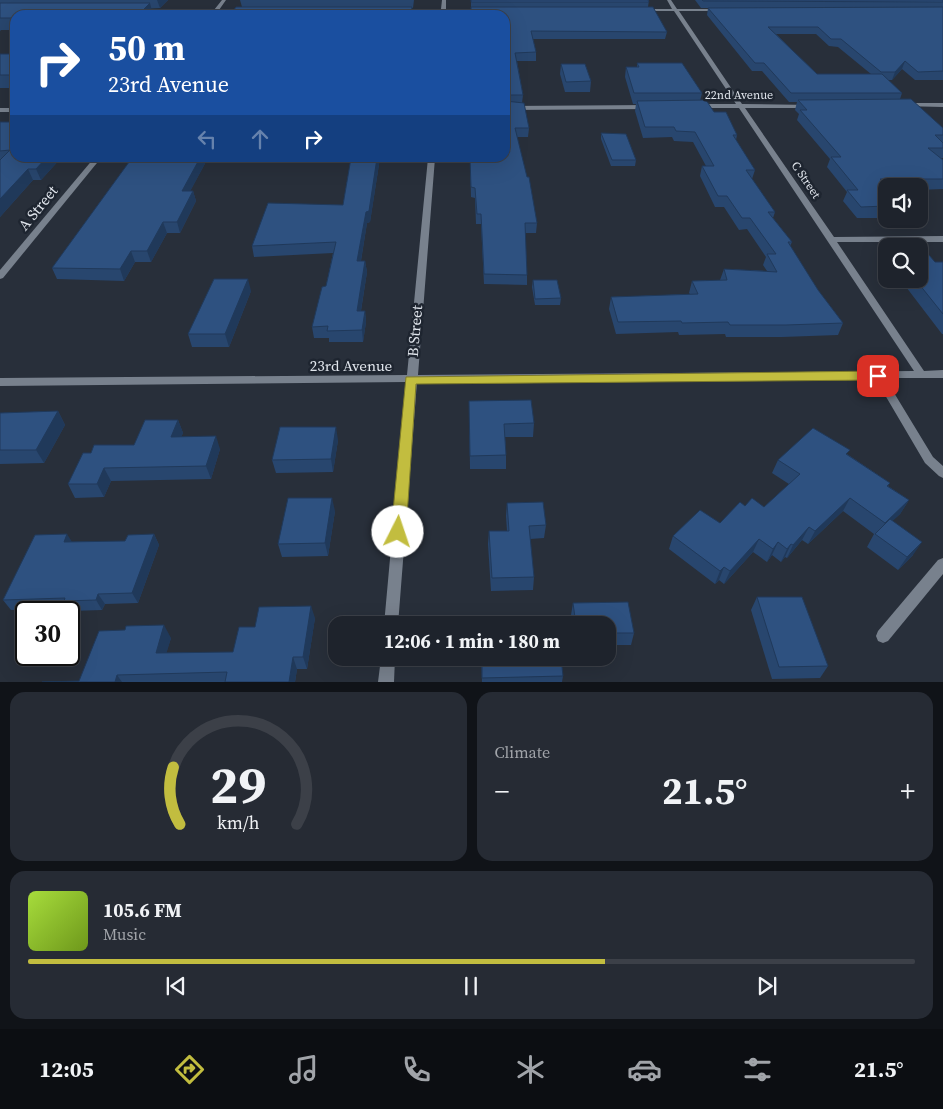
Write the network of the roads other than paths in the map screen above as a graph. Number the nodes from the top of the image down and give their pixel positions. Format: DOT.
graph roads {
  1 [pos="224,0"];
  2 [pos="669,0"];
  3 [pos="216,10"];
  4 [pos="636,10"];
  5 [pos="676,10"];
  6 [pos="727,10"];
  7 [pos="898,105"];
  8 [pos="943,105"];
  9 [pos="661,106"];
  10 [pos="690,106"];
  11 [pos="741,106"];
  12 [pos="818,106"];
  13 [pos="510,108"];
  14 [pos="94,162"];
  15 [pos="431,162"];
  16 [pos="943,239"];
  17 [pos="833,240"];
  18 [pos="0,276"];
  19 [pos="943,374"];
  20 [pos="922,375"];
  21 [pos="878,376"];
  22 [pos="410,380"];
  23 [pos="0,382"];
  24 [pos="943,473"];
  25 [pos="943,564"];
  26 [pos="392,616"];
  27 [pos="883,636"];
  28 [pos="387,666"];
  29 [pos="386,682"];
  1 -- 3 [label="street"];
  2 -- 5 [label="street, C Street"];
  4 -- 5 [label="street"];
  5 -- 6 [label="street"];
  5 -- 11 [label="street, C Street"];
  7 -- 8 [label="street"];
  9 -- 13 [label="street"];
  10 -- 11 [label="street, 22nd Avenue"];
  11 -- 12 [label="street, 22nd Avenue"];
  11 -- 17 [label="street, C Street"];
  14 -- 18 [label="street, A Street"];
  15 -- 22 [label="street, B Street"];
  16 -- 17 [label="street"];
  17 -- 20 [label="street, C Street"];
  19 -- 20 [label="street, 23rd Avenue"];
  20 -- 21 [label="street, 23rd Avenue"];
  21 -- 22 [label="street, 23rd Avenue"];
  21 -- 24 [label="street"];
  22 -- 23 [label="street, 23rd Avenue"];
  22 -- 26 [label="street, B Street"];
  25 -- 27 [label="street"];
  28 -- 29 [label="street"];
}
